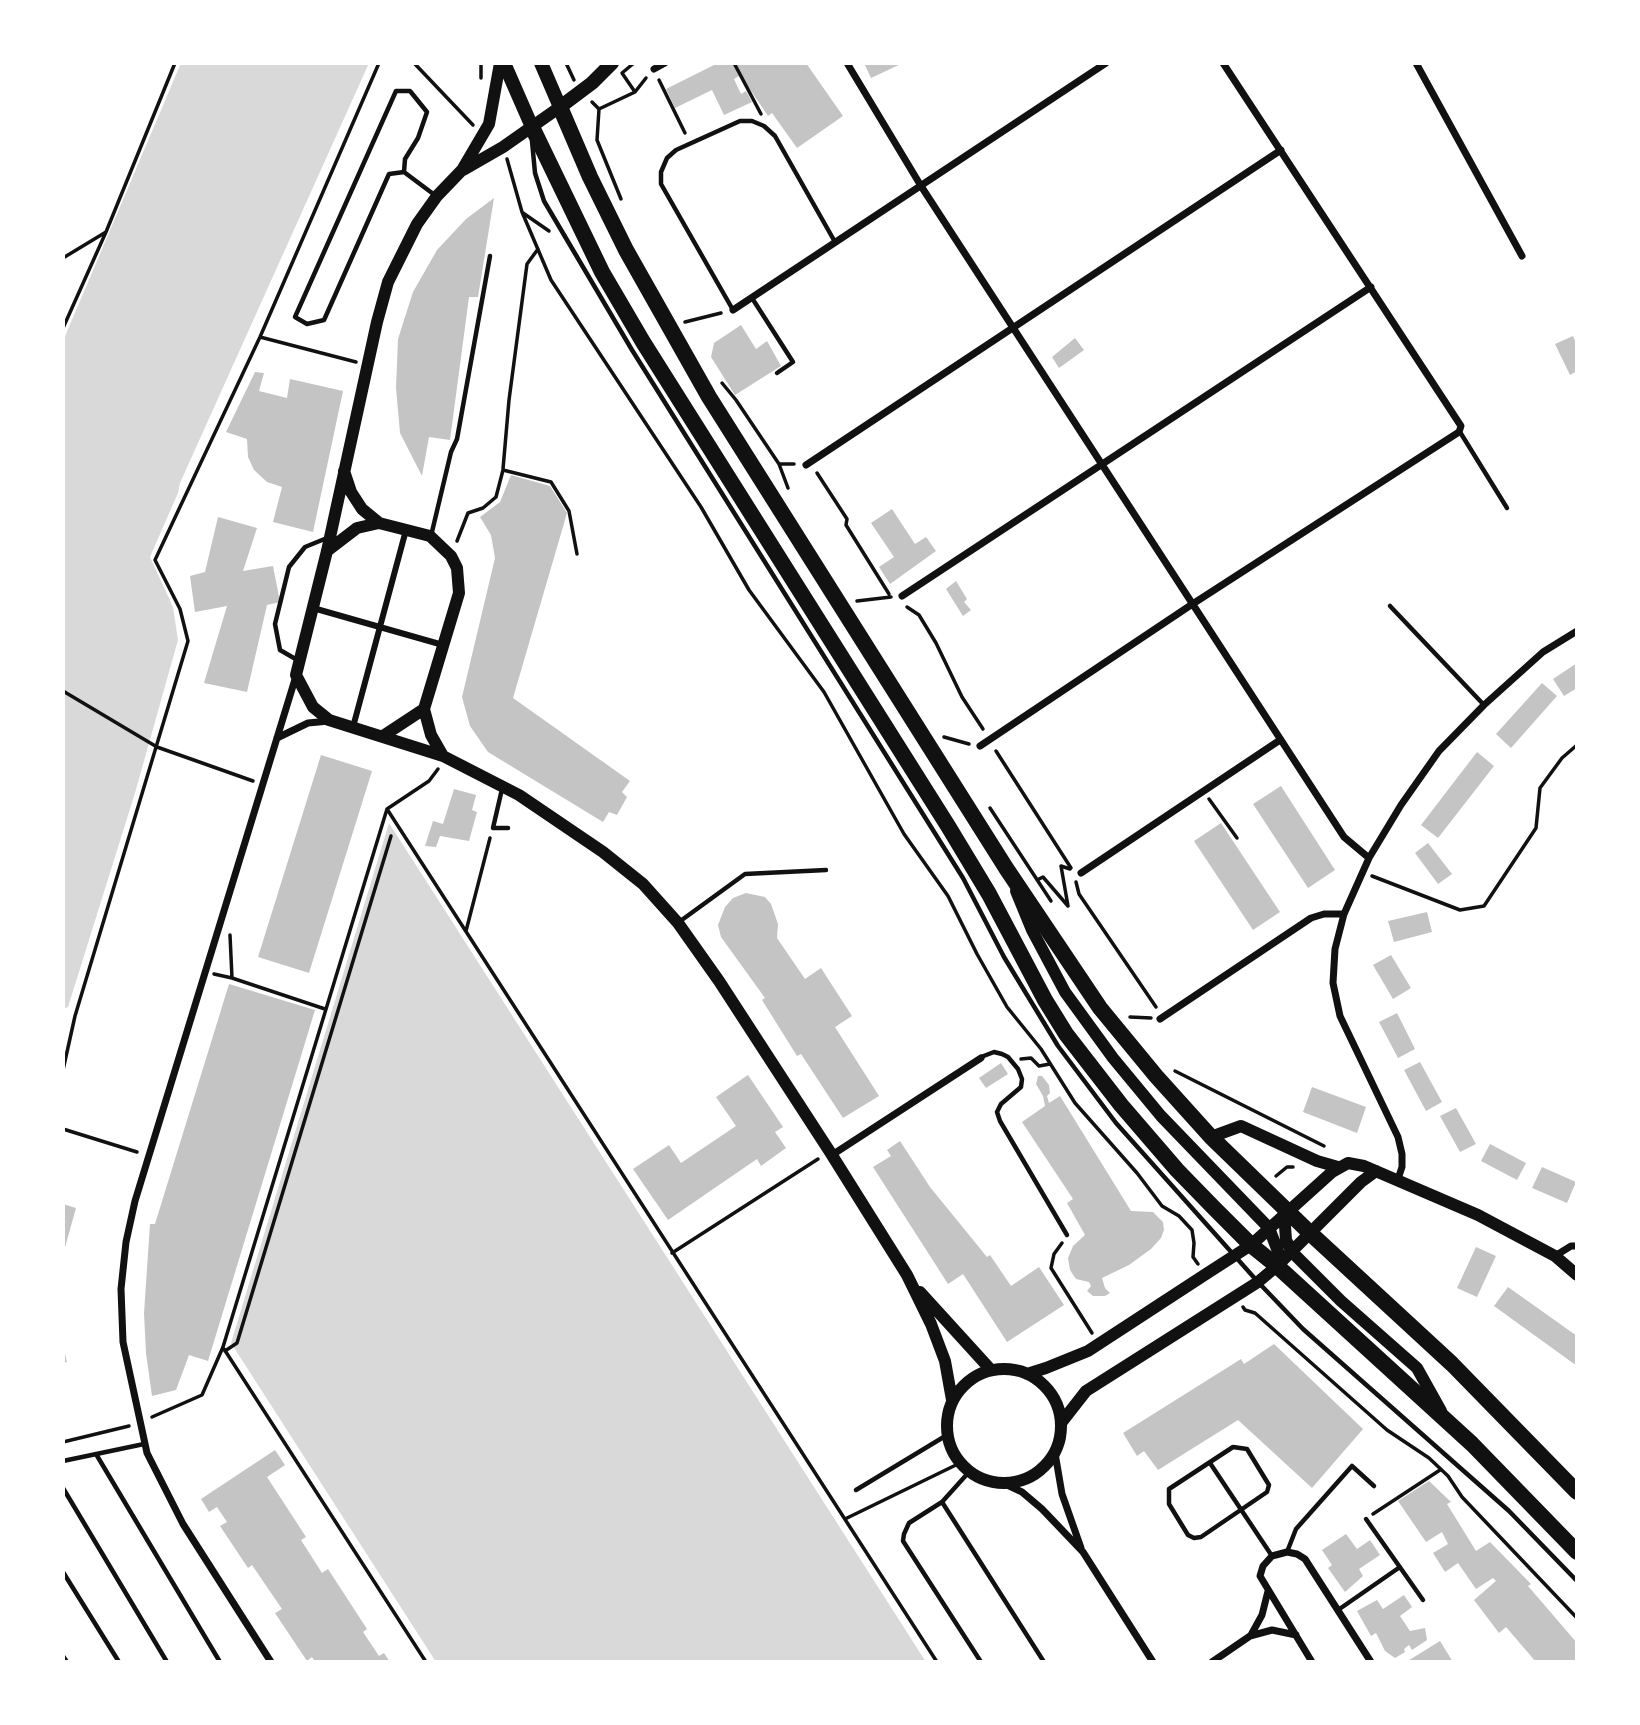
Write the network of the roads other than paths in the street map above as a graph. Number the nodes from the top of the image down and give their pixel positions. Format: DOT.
graph roads {
  1 [pos="502,63"];
  2 [pos="541,63"];
  3 [pos="612,63"];
  4 [pos="665,63"];
  5 [pos="847,63"];
  6 [pos="1106,63"];
  7 [pos="1223,63"];
  8 [pos="1416,63"];
  9 [pos="654,69"];
  10 [pos="560,107"];
  11 [pos="532,127"];
  12 [pos="1281,150"];
  13 [pos="462,170"];
  14 [pos="404,173"];
  15 [pos="921,186"];
  16 [pos="437,196"];
  17 [pos="835,242"];
  18 [pos="490,256"];
  19 [pos="1522,256"];
  20 [pos="1371,287"];
  21 [pos="752,298"];
  22 [pos="733,310"];
  23 [pos="1013,327"];
  24 [pos="777,373"];
  25 [pos="1460,429"];
  26 [pos="1100,464"];
  27 [pos="807,465"];
  28 [pos="344,470"];
  29 [pos="1507,508"];
  30 [pos="379,523"];
  31 [pos="406,530"];
  32 [pos="430,536"];
  33 [pos="330,537"];
  34 [pos="327,551"];
  35 [pos="902,596"];
  36 [pos="1191,605"];
  37 [pos="1390,606"];
  38 [pos="313,608"];
  39 [pos="379,627"];
  40 [pos="1577,631"];
  41 [pos="443,645"];
  42 [pos="300,661"];
  43 [pos="296,675"];
  44 [pos="1484,705"];
  45 [pos="424,709"];
  46 [pos="329,720"];
  47 [pos="353,727"];
  48 [pos="383,736"];
  49 [pos="277,738"];
  50 [pos="1280,740"];
  51 [pos="980,746"];
  52 [pos="443,756"];
  53 [pos="503,785"];
  54 [pos="508,828"];
  55 [pos="1368,858"];
  56 [pos="1006,869"];
  57 [pos="826,870"];
  58 [pos="1081,873"];
  59 [pos="1344,914"];
  60 [pos="678,923"];
  61 [pos="1160,1019"];
  62 [pos="981,1058"];
  63 [pos="1211,1137"];
  64 [pos="831,1154"];
  65 [pos="1338,1167"];
  66 [pos="1376,1171"];
  67 [pos="1398,1179"];
  68 [pos="1288,1211"];
  69 [pos="1269,1228"];
  70 [pos="1310,1233"];
  71 [pos="1067,1235"];
  72 [pos="1251,1245"];
  73 [pos="1577,1246"];
  74 [pos="1292,1252"];
  75 [pos="1236,1255"];
  76 [pos="1555,1256"];
  77 [pos="1278,1266"];
  78 [pos="907,1275"];
  79 [pos="1577,1275"];
  80 [pos="1258,1282"];
  81 [pos="991,1370"];
  82 [pos="1027,1374"];
  83 [pos="952,1400"];
  84 [pos="1446,1421"];
  85 [pos="1061,1423"];
  86 [pos="947,1436"];
  87 [pos="145,1444"];
  88 [pos="1055,1453"];
  89 [pos="96,1454"];
  90 [pos="63,1461"];
  91 [pos="1210,1462"];
  92 [pos="964,1467"];
  93 [pos="1005,1484"];
  94 [pos="1374,1486"];
  95 [pos="63,1488"];
  96 [pos="856,1490"];
  97 [pos="1577,1492"];
  98 [pos="942,1502"];
  99 [pos="1241,1511"];
  100 [pos="1366,1519"];
  101 [pos="1083,1552"];
  102 [pos="1287,1552"];
  103 [pos="1577,1552"];
  104 [pos="1272,1556"];
  105 [pos="1400,1567"];
  106 [pos="63,1572"];
  107 [pos="1577,1581"];
  108 [pos="1268,1591"];
  109 [pos="1423,1600"];
  110 [pos="1338,1610"];
  111 [pos="1296,1635"];
  112 [pos="1250,1636"];
  113 [pos="63,1656"];
  114 [pos="67,1662"];
  115 [pos="119,1662"];
  116 [pos="167,1662"];
  117 [pos="220,1662"];
  118 [pos="271,1662"];
  119 [pos="981,1662"];
  120 [pos="1044,1662"];
  121 [pos="1153,1662"];
  122 [pos="1212,1662"];
  123 [pos="1312,1662"];
  124 [pos="1371,1662"];
  1 -- 11 [label="main road"];
  1 -- 13 [label="street"];
  2 -- 10 [label="main road"];
  3 -- 10 [label="main road"];
  4 -- 9 [label="street"];
  5 -- 15 [label="street"];
  6 -- 15 [label="street"];
  7 -- 12 [label="street"];
  8 -- 19 [label="street"];
  10 -- 11 [label="street"];
  10 -- 56 [label="highway"];
  11 -- 13 [label="street"];
  11 -- 72 [label="highway"];
  11 -- 75 [label="lane"];
  12 -- 20 [label="street"];
  12 -- 23 [label="street"];
  13 -- 16 [label="street"];
  14 -- 14 [label="lane"];
  14 -- 16 [label="lane"];
  15 -- 17 [label="street"];
  15 -- 23 [label="street"];
  16 -- 28 [label="street"];
  17 -- 21 [label="street"];
  17 -- 22 [label="lane"];
  18 -- 32 [label="lane"];
  20 -- 25 [label="street"];
  20 -- 26 [label="street"];
  21 -- 22 [label="street"];
  21 -- 24 [label="lane"];
  23 -- 26 [label="street"];
  23 -- 27 [label="street"];
  25 -- 29 [label="lane"];
  25 -- 36 [label="street"];
  26 -- 35 [label="street"];
  26 -- 36 [label="street"];
  28 -- 30 [label="street"];
  28 -- 33 [label="street"];
  30 -- 31 [label="street"];
  30 -- 34 [label="street"];
  31 -- 32 [label="street"];
  31 -- 39 [label="street"];
  32 -- 41 [label="street"];
  33 -- 34 [label="street"];
  33 -- 42 [label="lane"];
  34 -- 38 [label="street"];
  36 -- 50 [label="street"];
  36 -- 51 [label="street"];
  37 -- 44 [label="lane"];
  38 -- 39 [label="street"];
  38 -- 42 [label="street"];
  39 -- 41 [label="street"];
  39 -- 47 [label="street"];
  40 -- 44 [label="street"];
  41 -- 45 [label="street"];
  42 -- 43 [label="street"];
  43 -- 46 [label="street"];
  43 -- 49 [label="street"];
  44 -- 55 [label="street"];
  45 -- 48 [label="street"];
  45 -- 52 [label="street"];
  46 -- 47 [label="street"];
  46 -- 49 [label="street"];
  47 -- 48 [label="street"];
  48 -- 52 [label="street"];
  49 -- 87 [label="street"];
  50 -- 55 [label="street"];
  50 -- 58 [label="street"];
  52 -- 53 [label="street"];
  53 -- 54 [label="lane"];
  53 -- 60 [label="street"];
  55 -- 59 [label="street"];
  56 -- 63 [label="highway"];
  56 -- 69 [label="street"];
  57 -- 60 [label="lane"];
  59 -- 61 [label="street"];
  59 -- 67 [label="street"];
  60 -- 64 [label="street"];
  62 -- 64 [label="street"];
  62 -- 71 [label="lane"];
  63 -- 65 [label="street"];
  63 -- 68 [label="highway"];
  64 -- 78 [label="street"];
  65 -- 66 [label="street"];
  65 -- 68 [label="street"];
  66 -- 67 [label="street"];
  66 -- 70 [label="street"];
  67 -- 76 [label="street"];
  68 -- 69 [label="street"];
  68 -- 70 [label="highway"];
  68 -- 74 [label="street"];
  69 -- 72 [label="street"];
  69 -- 77 [label="street"];
  70 -- 74 [label="street"];
  70 -- 97 [label="highway"];
  72 -- 75 [label="street"];
  72 -- 77 [label="highway"];
  73 -- 76 [label="street"];
  74 -- 77 [label="street"];
  74 -- 84 [label="street"];
  75 -- 80 [label="lane"];
  75 -- 82 [label="street"];
  76 -- 79 [label="street"];
  77 -- 80 [label="street"];
  77 -- 84 [label="highway"];
  78 -- 81 [label="street"];
  78 -- 83 [label="street"];
  80 -- 85 [label="street"];
  80 -- 107 [label="lane"];
  81 -- 82 [label="street"];
  81 -- 83 [label="street"];
  82 -- 85 [label="street"];
  83 -- 86 [label="street"];
  84 -- 103 [label="highway"];
  85 -- 88 [label="street"];
  86 -- 92 [label="street"];
  86 -- 96 [label="lane"];
  87 -- 89 [label="lane"];
  87 -- 118 [label="street"];
  88 -- 93 [label="street"];
  88 -- 101 [label="street"];
  89 -- 90 [label="lane"];
  89 -- 117 [label="lane"];
  91 -- 99 [label="lane"];
  91 -- 99 [label="lane"];
  91 -- 99 [label="lane"];
  92 -- 93 [label="street"];
  92 -- 98 [label="lane"];
  93 -- 101 [label="street"];
  94 -- 102 [label="lane"];
  95 -- 116 [label="lane"];
  98 -- 119 [label="lane"];
  98 -- 120 [label="lane"];
  99 -- 104 [label="lane"];
  100 -- 105 [label="lane"];
  101 -- 121 [label="street"];
  102 -- 104 [label="street"];
  102 -- 110 [label="street"];
  104 -- 108 [label="street"];
  105 -- 109 [label="lane"];
  105 -- 110 [label="lane"];
  106 -- 115 [label="lane"];
  108 -- 111 [label="street"];
  108 -- 112 [label="street"];
  110 -- 124 [label="street"];
  111 -- 112 [label="street"];
  111 -- 123 [label="street"];
  112 -- 122 [label="street"];
  113 -- 114 [label="lane"];
}
